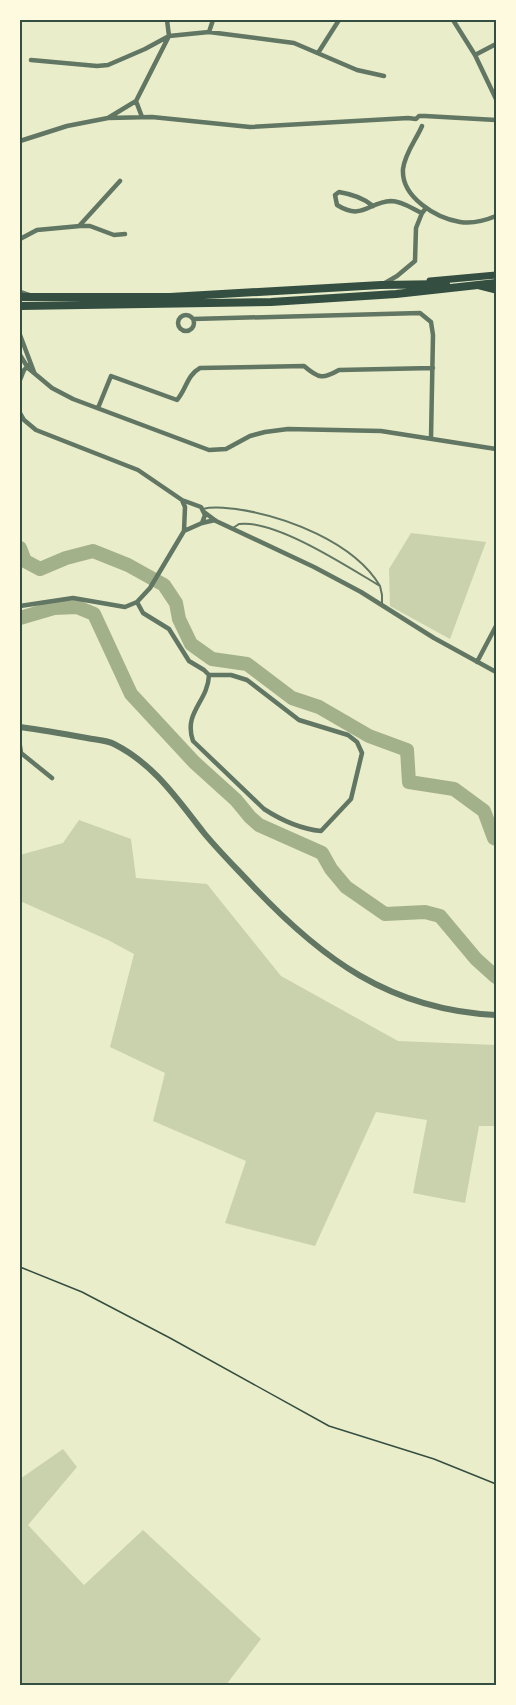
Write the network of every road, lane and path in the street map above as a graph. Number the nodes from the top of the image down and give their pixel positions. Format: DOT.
graph roads {
  1 [pos="167,20"];
  2 [pos="213,20"];
  3 [pos="339,20"];
  4 [pos="453,20"];
  5 [pos="209,32"];
  6 [pos="169,36"];
  7 [pos="496,44"];
  8 [pos="318,53"];
  9 [pos="475,55"];
  10 [pos="31,60"];
  11 [pos="384,76"];
  12 [pos="496,99"];
  13 [pos="136,101"];
  14 [pos="142,117"];
  15 [pos="432,117"];
  16 [pos="108,118"];
  17 [pos="416,119"];
  18 [pos="496,120"];
  19 [pos="422,126"];
  20 [pos="20,141"];
  21 [pos="120,180"];
  22 [pos="373,206"];
  23 [pos="424,211"];
  24 [pos="496,216"];
  25 [pos="80,226"];
  26 [pos="125,234"];
  27 [pos="20,238"];
  28 [pos="496,275"];
  29 [pos="496,283"];
  30 [pos="472,284"];
  31 [pos="381,285"];
  32 [pos="496,290"];
  33 [pos="20,292"];
  34 [pos="20,297"];
  35 [pos="35,297"];
  36 [pos="20,307"];
  37 [pos="193,319"];
  38 [pos="20,335"];
  39 [pos="22,346"];
  40 [pos="20,355"];
  41 [pos="29,365"];
  42 [pos="433,368"];
  43 [pos="20,380"];
  44 [pos="98,408"];
  45 [pos="20,412"];
  46 [pos="431,438"];
  47 [pos="496,449"];
  48 [pos="182,500"];
  49 [pos="196,505"];
  50 [pos="185,510"];
  51 [pos="204,510"];
  52 [pos="184,520"];
  53 [pos="216,520"];
  54 [pos="202,523"];
  55 [pos="194,526"];
  56 [pos="234,528"];
  57 [pos="184,531"];
  58 [pos="380,586"];
  59 [pos="137,602"];
  60 [pos="382,603"];
  61 [pos="20,606"];
  62 [pos="496,626"];
  63 [pos="477,662"];
  64 [pos="496,672"];
  65 [pos="209,675"];
  66 [pos="20,727"];
  67 [pos="20,746"];
  68 [pos="52,778"];
  69 [pos="496,1015"];
  70 [pos="20,1267"];
  71 [pos="496,1484"];
  1 -- 6 [label="street"];
  2 -- 5 [label="street"];
  3 -- 8 [label="street"];
  4 -- 9 [label="street"];
  5 -- 6 [label="street"];
  5 -- 8 [label="street"];
  6 -- 10 [label="street"];
  6 -- 13 [label="street"];
  7 -- 9 [label="street"];
  8 -- 11 [label="street"];
  9 -- 12 [label="street"];
  13 -- 14 [label="street"];
  13 -- 16 [label="street"];
  14 -- 16 [label="street"];
  14 -- 17 [label="street"];
  15 -- 17 [label="street"];
  15 -- 18 [label="street"];
  15 -- 19 [label="street"];
  16 -- 20 [label="street"];
  17 -- 19 [label="street"];
  19 -- 23 [label="street"];
  21 -- 25 [label="street"];
  22 -- 22 [label="street"];
  22 -- 23 [label="street"];
  23 -- 24 [label="street"];
  23 -- 31 [label="street"];
  25 -- 26 [label="street"];
  25 -- 27 [label="street"];
  28 -- 31 [label="main road"];
  29 -- 30 [label="main road"];
  30 -- 31 [label="main road"];
  30 -- 32 [label="main road"];
  30 -- 36 [label="main road"];
  31 -- 35 [label="main road"];
  33 -- 35 [label="street"];
  34 -- 35 [label="main road"];
  37 -- 42 [label="street"];
  38 -- 39 [label="street"];
  39 -- 41 [label="street"];
  40 -- 41 [label="street"];
  41 -- 43 [label="street"];
  41 -- 44 [label="street"];
  42 -- 44 [label="street"];
  42 -- 46 [label="street"];
  44 -- 46 [label="street"];
  45 -- 48 [label="street"];
  46 -- 47 [label="street"];
  48 -- 49 [label="street"];
  48 -- 50 [label="street"];
  49 -- 50 [label="street"];
  49 -- 51 [label="street"];
  50 -- 52 [label="street"];
  51 -- 53 [label="street"];
  51 -- 54 [label="street"];
  51 -- 58 [label="lane"];
  52 -- 55 [label="street"];
  52 -- 57 [label="street"];
  53 -- 54 [label="street"];
  53 -- 56 [label="street"];
  54 -- 55 [label="street"];
  55 -- 57 [label="street"];
  56 -- 58 [label="lane"];
  56 -- 60 [label="street"];
  57 -- 59 [label="street"];
  58 -- 60 [label="lane"];
  59 -- 61 [label="street"];
  59 -- 65 [label="street"];
  60 -- 63 [label="street"];
  62 -- 63 [label="street"];
  63 -- 64 [label="street"];
  65 -- 65 [label="street"];
  66 -- 69 [label="street"];
  67 -- 68 [label="street"];
  70 -- 71 [label="path"];
}
